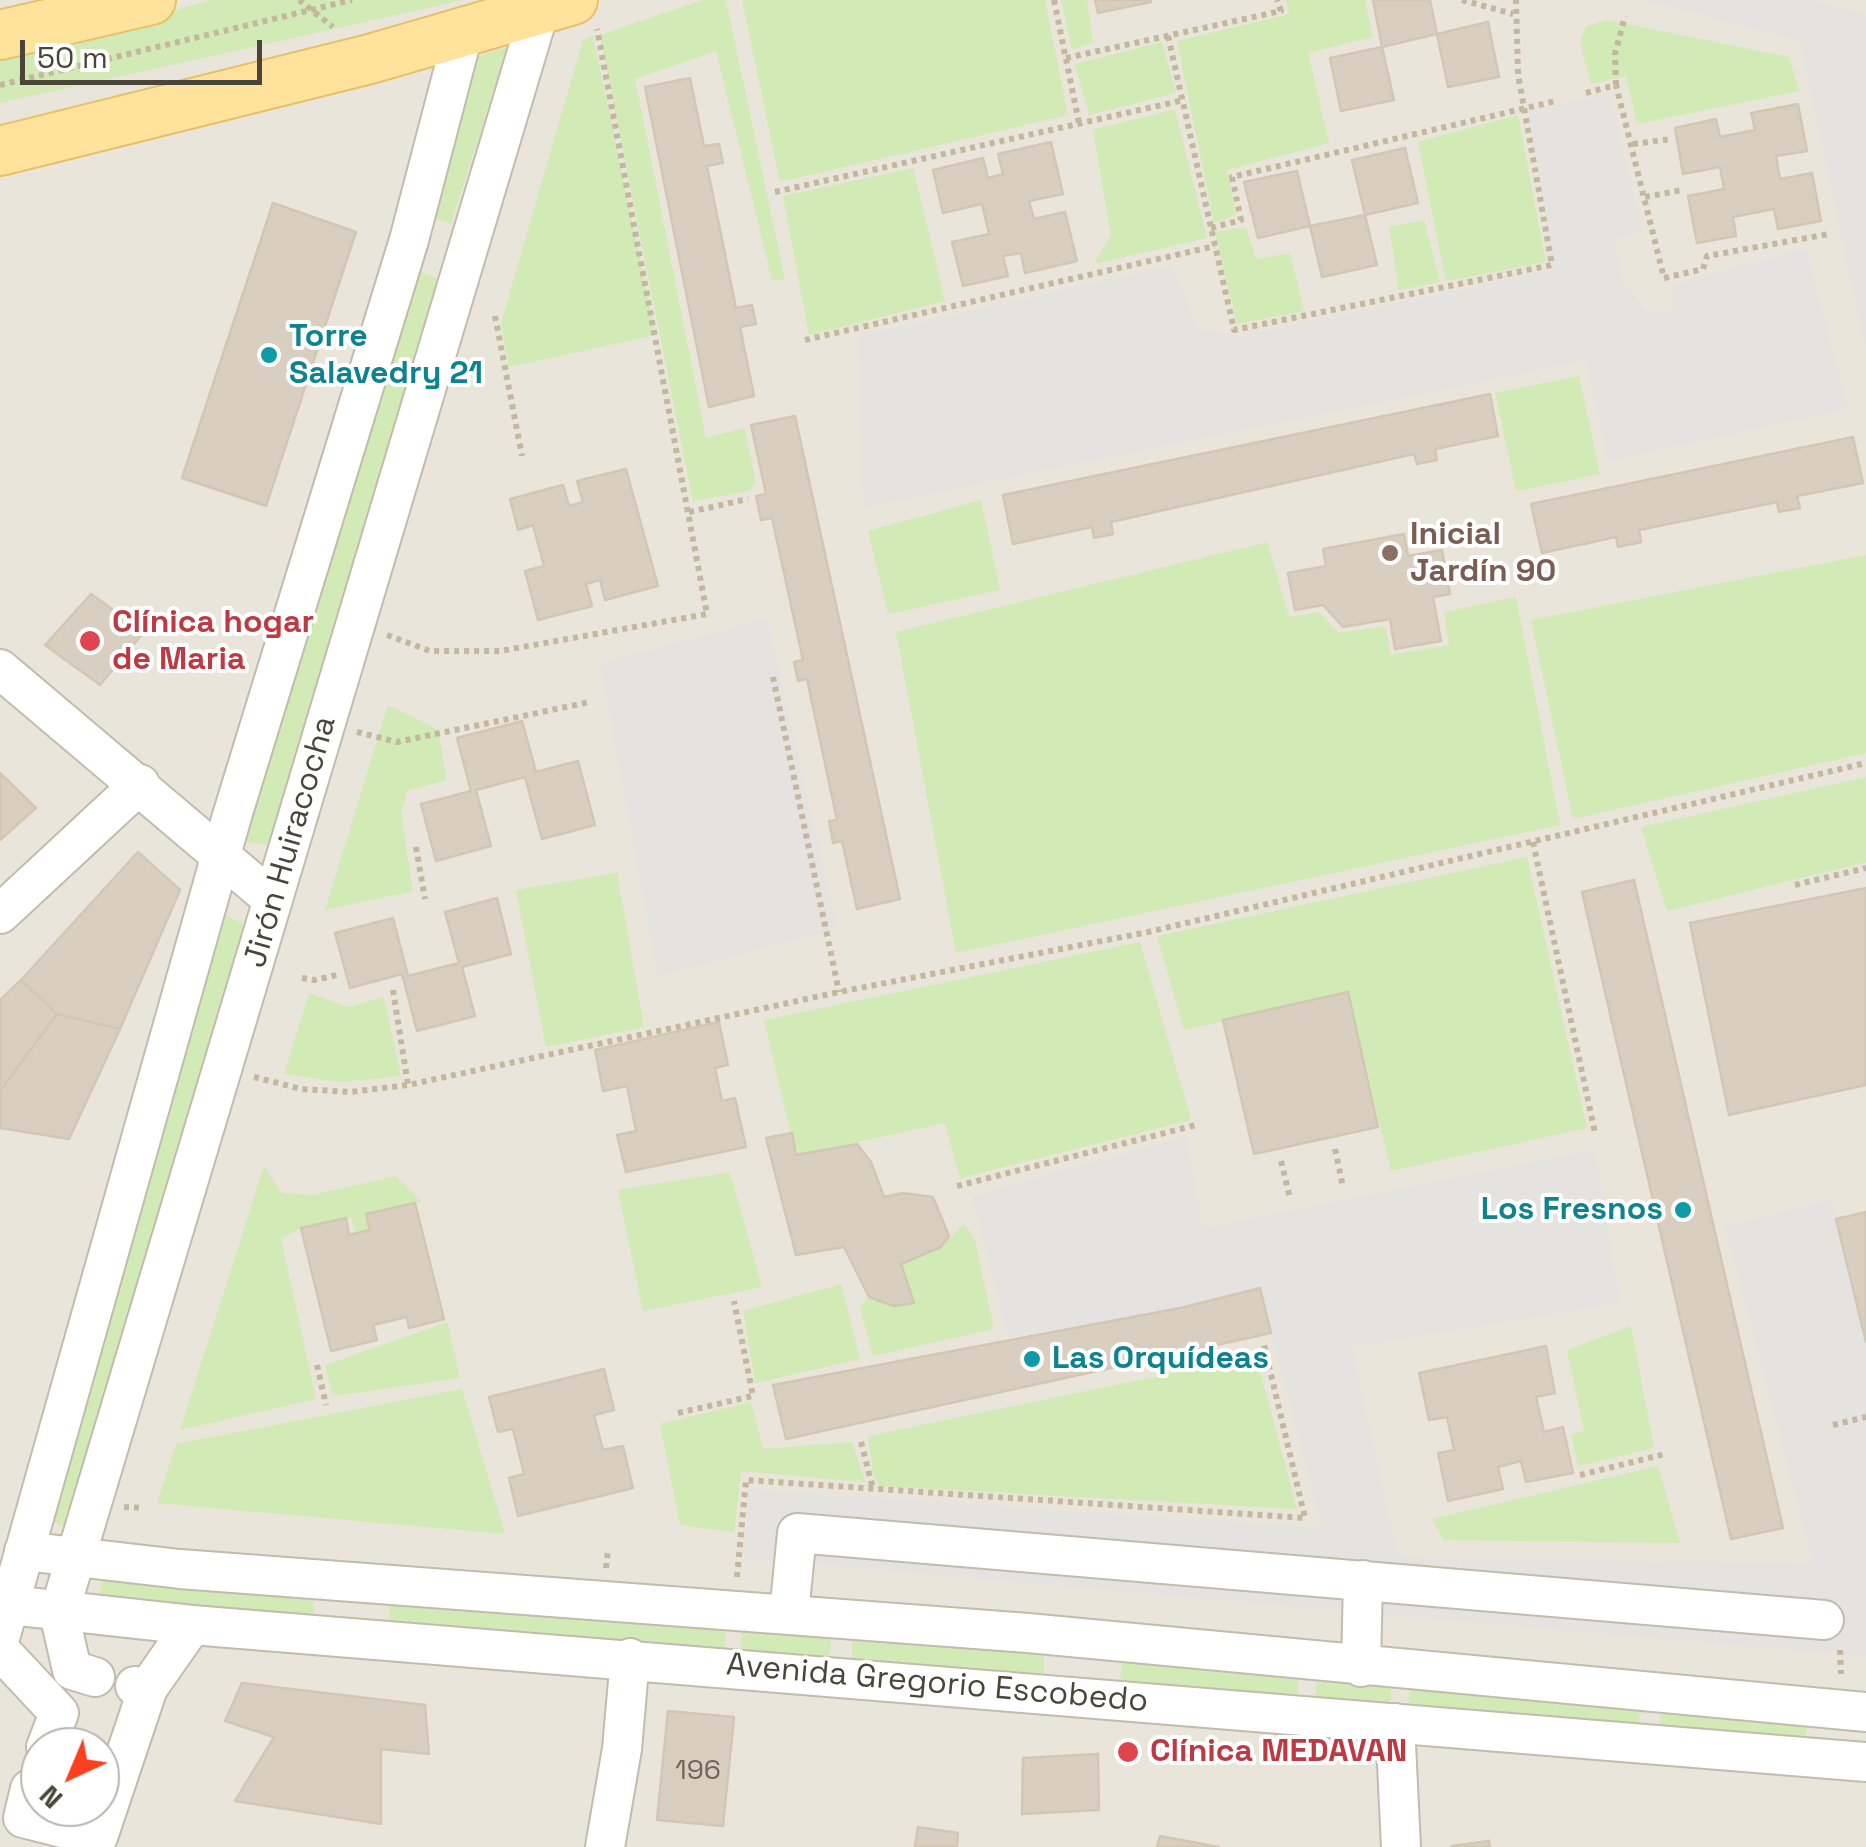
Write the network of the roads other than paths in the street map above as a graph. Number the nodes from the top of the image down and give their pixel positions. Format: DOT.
graph roads {
  1 [pos="151,0"];
  2 [pos="79,10"];
  3 [pos="569,13"];
  4 [pos="463,34"];
  5 [pos="0,35"];
  6 [pos="0,151"];
  7 [pos="410,240"];
  8 [pos="462,258"];
  9 [pos="0,669"];
  10 [pos="140,784"];
  11 [pos="223,854"];
  12 [pos="273,900"];
  13 [pos="0,914"];
  14 [pos="92,1307"];
  15 [pos="149,1321"];
  16 [pos="24,1551"];
  17 [pos="78,1558"];
  18 [pos="1363,1580"];
  19 [pos="59,1614"];
  20 [pos="789,1614"];
  21 [pos="3,1617"];
  22 [pos="1824,1620"];
  23 [pos="192,1626"];
  24 [pos="1028,1633"];
  25 [pos="1076,1639"];
  26 [pos="0,1650"];
  27 [pos="630,1658"];
  28 [pos="1362,1667"];
  29 [pos="1018,1692"];
  30 [pos="1074,1696"];
  31 [pos="1866,1712"];
  32 [pos="1394,1723"];
  33 [pos="51,1727"];
  34 [pos="55,1727"];
  35 [pos="120,1760"];
  36 [pos="1866,1762"];
  37 [pos="59,1827"];
  38 [pos="101,1827"];
  39 [pos="605,1847"];
  40 [pos="1400,1847"];
  1 -- 2 [label="main road"];
  2 -- 5 [label="main road"];
  3 -- 4 [label="main road"];
  3 -- 8 [label="street, Jirón Huiracocha"];
  4 -- 6 [label="main road"];
  4 -- 7 [label="street, Jirón Huiracocha"];
  7 -- 8 [label="street"];
  7 -- 11 [label="street, Jirón Huiracocha"];
  8 -- 12 [label="street, Jirón Huiracocha"];
  9 -- 10 [label="street"];
  10 -- 11 [label="street"];
  10 -- 13 [label="street"];
  11 -- 12 [label="street"];
  11 -- 14 [label="street, Jirón Huiracocha"];
  12 -- 15 [label="street, Jirón Huiracocha"];
  14 -- 15 [label="street"];
  14 -- 16 [label="street, Jirón Huiracocha"];
  15 -- 17 [label="street, Jirón Huiracocha"];
  16 -- 17 [label="street, Avenida Gregorio Escobedo"];
  16 -- 21 [label="street, Jirón Huiracocha"];
  17 -- 19 [label="street, Jirón Huiracocha"];
  17 -- 20 [label="street, Avenida Gregorio Escobedo"];
  18 -- 20 [label="street"];
  18 -- 22 [label="street"];
  18 -- 28 [label="street"];
  19 -- 21 [label="street, Avenida Gregorio Escobedo"];
  19 -- 23 [label="street, Avenida Gregorio Escobedo"];
  19 -- 34 [label="street"];
  20 -- 24 [label="street, Avenida Gregorio Escobedo"];
  23 -- 27 [label="street, Avenida Gregorio Escobedo"];
  23 -- 35 [label="street"];
  24 -- 25 [label="street, Avenida Gregorio Escobedo"];
  24 -- 29 [label="street"];
  25 -- 28 [label="street, Avenida Gregorio Escobedo"];
  25 -- 30 [label="street"];
  26 -- 33 [label="street"];
  27 -- 29 [label="street, Avenida Gregorio Escobedo"];
  27 -- 39 [label="street"];
  28 -- 31 [label="street, Avenida Gregorio Escobedo"];
  29 -- 30 [label="street, Avenida Gregorio Escobedo"];
  30 -- 32 [label="street, Avenida Gregorio Escobedo"];
  32 -- 36 [label="street, Avenida Gregorio Escobedo"];
  32 -- 40 [label="street"];
  37 -- 38 [label="street"];
}
